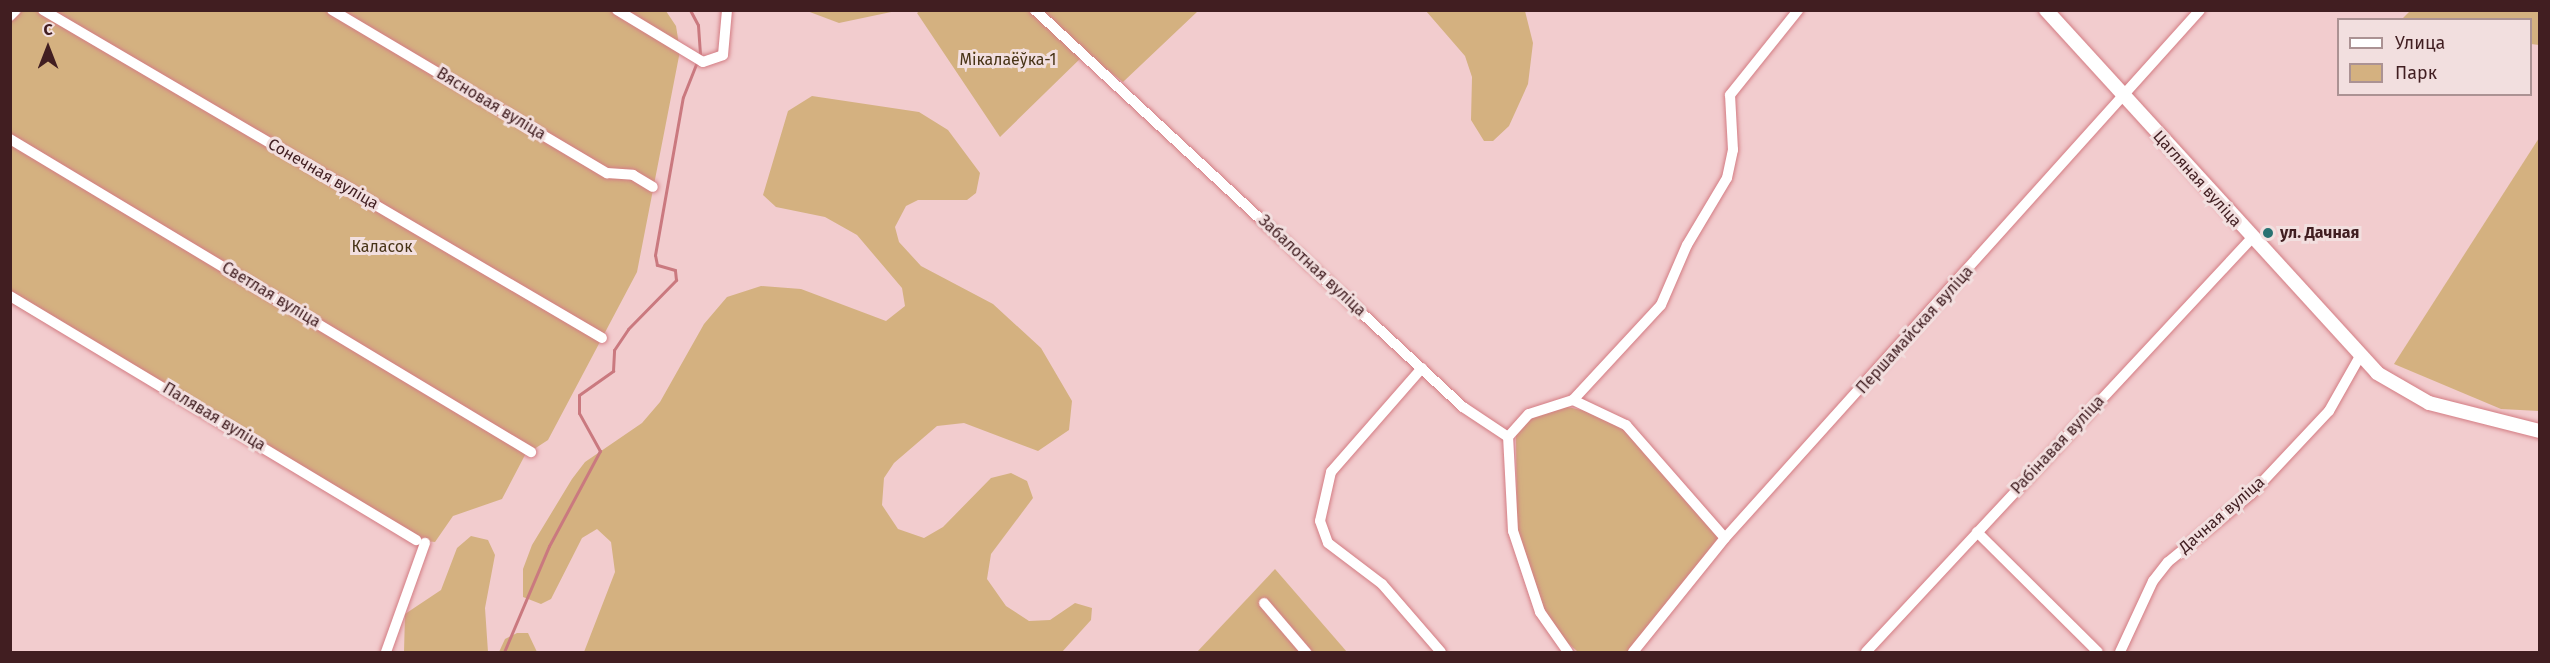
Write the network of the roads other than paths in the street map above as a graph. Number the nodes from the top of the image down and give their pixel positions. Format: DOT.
graph roads {
  1 [pos="16,10"];
  2 [pos="43,10"];
  3 [pos="332,10"];
  4 [pos="617,10"];
  5 [pos="727,10"];
  6 [pos="1035,10"];
  7 [pos="1798,10"];
  8 [pos="2046,10"];
  9 [pos="2200,10"];
  10 [pos="10,16"];
  11 [pos="2122,96"];
  12 [pos="10,139"];
  13 [pos="653,187"];
  14 [pos="2251,239"];
  15 [pos="10,296"];
  16 [pos="602,338"];
  17 [pos="2359,358"];
  18 [pos="1422,368"];
  19 [pos="1574,400"];
  20 [pos="2540,431"];
  21 [pos="1508,437"];
  22 [pos="531,452"];
  23 [pos="1977,532"];
  24 [pos="1725,538"];
  25 [pos="1264,603"];
  26 [pos="386,652"];
  27 [pos="1306,652"];
  28 [pos="1441,652"];
  29 [pos="1568,652"];
  30 [pos="1633,652"];
  31 [pos="1866,652"];
  32 [pos="2098,652"];
  33 [pos="2120,652"];
  1 -- 10 [label="street"];
  2 -- 16 [label="street, Сонечная вуліца"];
  3 -- 13 [label="street, Вясновая вуліца"];
  4 -- 5 [label="street"];
  6 -- 18 [label="street, Забалотная вуліца"];
  7 -- 19 [label="street"];
  8 -- 11 [label="street, Цагляная вуліца"];
  9 -- 11 [label="street, Першамайская вуліца"];
  11 -- 14 [label="street, Цагляная вуліца"];
  11 -- 24 [label="street, Першамайская вуліца"];
  12 -- 22 [label="street, Светлая вуліца"];
  14 -- 17 [label="street, Цагляная вуліца"];
  14 -- 23 [label="street, Рабінавая вуліца"];
  15 -- 26 [label="street, Палявая вуліца"];
  17 -- 20 [label="street, Цагляная вуліца"];
  17 -- 33 [label="street, Дачная вуліца"];
  18 -- 21 [label="street, Забалотная вуліца"];
  18 -- 28 [label="street"];
  19 -- 21 [label="street"];
  19 -- 24 [label="street"];
  21 -- 29 [label="street"];
  23 -- 31 [label="street, Рабінавая вуліца"];
  23 -- 32 [label="street"];
  24 -- 30 [label="street, Першамайская вуліца"];
  25 -- 27 [label="street"];
}
